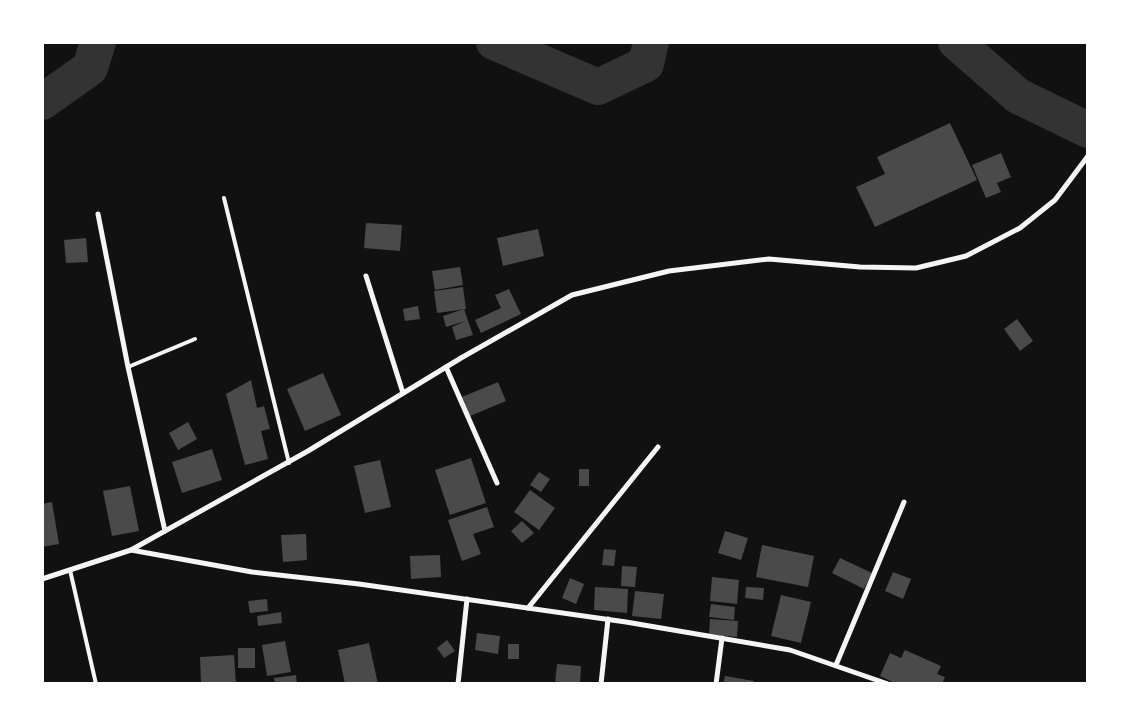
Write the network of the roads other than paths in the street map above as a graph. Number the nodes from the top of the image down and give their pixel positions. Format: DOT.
graph roads {
  1 [pos="1088,156"];
  2 [pos="224,198"];
  3 [pos="98,214"];
  4 [pos="366,276"];
  5 [pos="195,339"];
  6 [pos="128,367"];
  7 [pos="446,367"];
  8 [pos="404,393"];
  9 [pos="658,447"];
  10 [pos="288,463"];
  11 [pos="497,483"];
  12 [pos="904,502"];
  13 [pos="165,531"];
  14 [pos="131,550"];
  15 [pos="70,570"];
  16 [pos="42,579"];
  17 [pos="467,599"];
  18 [pos="528,608"];
  19 [pos="608,619"];
  20 [pos="722,638"];
  21 [pos="836,664"];
  22 [pos="96,684"];
  23 [pos="458,684"];
  24 [pos="602,684"];
  25 [pos="716,684"];
  26 [pos="888,684"];
  1 -- 7 [label="street"];
  2 -- 10 [label="lane"];
  3 -- 6 [label="street"];
  4 -- 8 [label="street"];
  5 -- 6 [label="lane"];
  6 -- 13 [label="street"];
  7 -- 8 [label="street"];
  7 -- 11 [label="street"];
  8 -- 10 [label="street"];
  9 -- 18 [label="street"];
  10 -- 13 [label="street"];
  12 -- 21 [label="street"];
  13 -- 14 [label="street"];
  14 -- 15 [label="street"];
  14 -- 17 [label="street"];
  15 -- 16 [label="street"];
  15 -- 22 [label="lane"];
  17 -- 18 [label="street"];
  17 -- 23 [label="street"];
  18 -- 19 [label="street"];
  19 -- 20 [label="street"];
  19 -- 24 [label="street"];
  20 -- 21 [label="street"];
  20 -- 25 [label="street"];
  21 -- 26 [label="street"];
}
